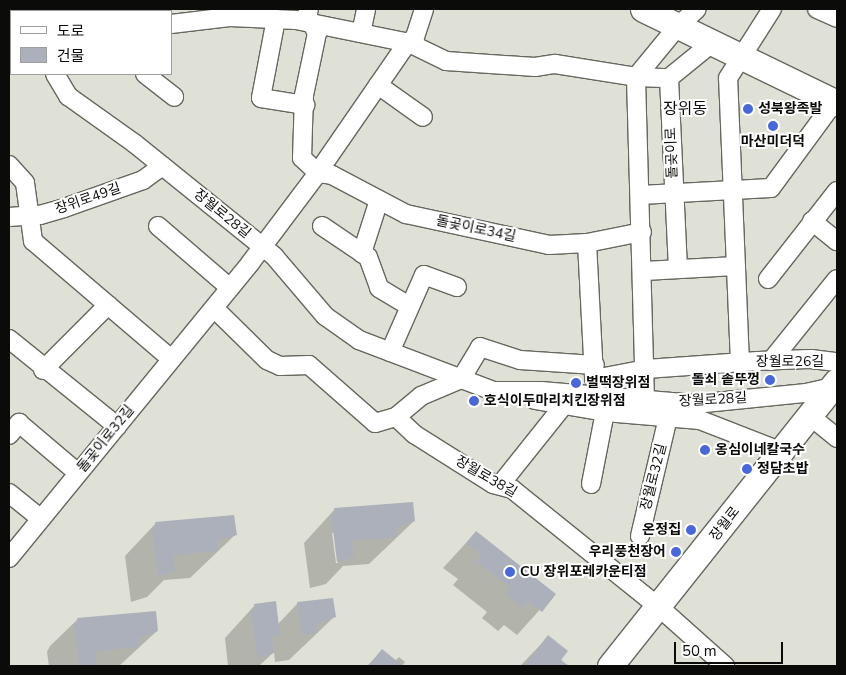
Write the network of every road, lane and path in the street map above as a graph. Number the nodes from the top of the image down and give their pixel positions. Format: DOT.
graph roads {
  1 [pos="366,9"];
  2 [pos="424,9"];
  3 [pos="643,9"];
  4 [pos="697,9"];
  5 [pos="772,9"];
  6 [pos="817,9"];
  7 [pos="244,13"];
  8 [pos="193,15"];
  9 [pos="310,16"];
  10 [pos="837,18"];
  11 [pos="276,19"];
  12 [pos="172,24"];
  13 [pos="678,26"];
  14 [pos="360,33"];
  15 [pos="409,43"];
  16 [pos="712,44"];
  17 [pos="739,56"];
  18 [pos="56,75"];
  19 [pos="146,75"];
  20 [pos="636,77"];
  21 [pos="669,78"];
  22 [pos="378,85"];
  23 [pos="174,97"];
  24 [pos="836,102"];
  25 [pos="305,105"];
  26 [pos="423,117"];
  27 [pos="9,164"];
  28 [pos="162,166"];
  29 [pos="318,173"];
  30 [pos="733,189"];
  31 [pos="837,191"];
  32 [pos="673,193"];
  33 [pos="640,195"];
  34 [pos="379,200"];
  35 [pos="28,216"];
  36 [pos="9,217"];
  37 [pos="812,221"];
  38 [pos="158,226"];
  39 [pos="322,226"];
  40 [pos="642,232"];
  41 [pos="837,241"];
  42 [pos="587,243"];
  43 [pos="262,247"];
  44 [pos="362,253"];
  45 [pos="736,266"];
  46 [pos="678,269"];
  47 [pos="644,271"];
  48 [pos="768,279"];
  49 [pos="837,279"];
  50 [pos="457,287"];
  51 [pos="230,288"];
  52 [pos="108,305"];
  53 [pos="409,306"];
  54 [pos="214,308"];
  55 [pos="9,339"];
  56 [pos="390,352"];
  57 [pos="170,358"];
  58 [pos="771,361"];
  59 [pos="837,362"];
  60 [pos="740,363"];
  61 [pos="646,369"];
  62 [pos="43,370"];
  63 [pos="461,379"];
  64 [pos="594,380"];
  65 [pos="835,384"];
  66 [pos="493,391"];
  67 [pos="645,400"];
  68 [pos="562,406"];
  69 [pos="605,412"];
  70 [pos="810,416"];
  71 [pos="396,417"];
  72 [pos="668,418"];
  73 [pos="117,426"];
  74 [pos="9,435"];
  75 [pos="837,438"];
  76 [pos="782,452"];
  77 [pos="78,473"];
  78 [pos="591,484"];
  79 [pos="500,485"];
  80 [pos="9,493"];
  81 [pos="41,518"];
  82 [pos="640,536"];
  83 [pos="9,558"];
  84 [pos="659,607"];
  85 [pos="610,666"];
  86 [pos="725,666"];
  1 -- 14 [label="street"];
  2 -- 15 [label="street, 돌곶이로32길"];
  3 -- 13 [label="street, 돌곶이로"];
  4 -- 13 [label="street"];
  5 -- 17 [label="street"];
  6 -- 10 [label="street"];
  7 -- 8 [label="street"];
  7 -- 11 [label="street"];
  8 -- 12 [label="street"];
  9 -- 11 [label="street"];
  9 -- 14 [label="street"];
  9 -- 25 [label="street"];
  11 -- 25 [label="street"];
  13 -- 16 [label="street, 돌곶이로"];
  13 -- 20 [label="street"];
  14 -- 15 [label="street"];
  15 -- 20 [label="street"];
  15 -- 22 [label="street, 돌곶이로32길"];
  16 -- 17 [label="street, 돌곶이로"];
  16 -- 21 [label="street"];
  17 -- 24 [label="street, 돌곶이로"];
  17 -- 30 [label="street"];
  18 -- 28 [label="street, 장월로28길"];
  19 -- 23 [label="street"];
  20 -- 21 [label="street"];
  20 -- 33 [label="street"];
  21 -- 32 [label="street, 돌곶이로"];
  22 -- 26 [label="street"];
  22 -- 29 [label="street, 돌곶이로32길"];
  24 -- 30 [label="street, 돌곶이로"];
  25 -- 29 [label="street"];
  27 -- 35 [label="street"];
  28 -- 35 [label="street, 장위로49길"];
  28 -- 43 [label="street, 장월로28길"];
  29 -- 34 [label="street, 돌곶이로34길"];
  29 -- 43 [label="street, 돌곶이로32길"];
  30 -- 32 [label="street, 돌곶이로"];
  30 -- 45 [label="street"];
  31 -- 37 [label="street"];
  32 -- 33 [label="street, 돌곶이로"];
  32 -- 46 [label="street, 돌곶이로"];
  33 -- 40 [label="street"];
  34 -- 42 [label="street, 돌곶이로34길"];
  34 -- 44 [label="street"];
  35 -- 36 [label="street, 장위로49길"];
  35 -- 52 [label="street"];
  37 -- 41 [label="street"];
  37 -- 48 [label="street"];
  38 -- 51 [label="street"];
  39 -- 44 [label="street"];
  40 -- 42 [label="street, 돌곶이로34길"];
  40 -- 47 [label="street"];
  42 -- 64 [label="street"];
  43 -- 51 [label="street, 돌곶이로32길"];
  43 -- 56 [label="street, 장월로28길"];
  44 -- 53 [label="street"];
  45 -- 46 [label="street"];
  45 -- 60 [label="street"];
  46 -- 47 [label="street"];
  47 -- 61 [label="street"];
  49 -- 58 [label="street"];
  50 -- 53 [label="street"];
  51 -- 54 [label="street, 돌곶이로32길"];
  52 -- 57 [label="street"];
  52 -- 62 [label="street"];
  53 -- 56 [label="street"];
  54 -- 57 [label="street, 돌곶이로32길"];
  54 -- 71 [label="street"];
  55 -- 62 [label="street"];
  56 -- 63 [label="street, 장월로28길"];
  57 -- 73 [label="street, 돌곶이로32길"];
  58 -- 59 [label="street, 장월로26길"];
  58 -- 60 [label="street, 장월로26길"];
  60 -- 61 [label="street, 장월로26길"];
  61 -- 64 [label="street, 장월로26길"];
  61 -- 67 [label="street"];
  62 -- 73 [label="street"];
  63 -- 64 [label="street, 장월로26길"];
  63 -- 66 [label="street, 장월로28길"];
  63 -- 71 [label="street"];
  64 -- 66 [label="street, 장월로28길"];
  64 -- 67 [label="street, 장월로28길"];
  65 -- 67 [label="street, 장월로28길"];
  65 -- 70 [label="street, 장월로"];
  66 -- 68 [label="street"];
  68 -- 69 [label="street"];
  68 -- 79 [label="street"];
  69 -- 72 [label="street"];
  69 -- 78 [label="street"];
  70 -- 75 [label="street"];
  70 -- 76 [label="street, 장월로"];
  71 -- 79 [label="street, 장월로38길"];
  72 -- 76 [label="street"];
  72 -- 82 [label="street, 장월로32길"];
  73 -- 77 [label="street, 돌곶이로32길"];
  74 -- 77 [label="street"];
  76 -- 84 [label="street, 장월로"];
  77 -- 81 [label="street, 돌곶이로32길"];
  79 -- 84 [label="street, 장월로38길"];
  80 -- 81 [label="street"];
  81 -- 83 [label="street, 돌곶이로32길"];
  84 -- 85 [label="street, 장월로"];
  84 -- 86 [label="street, 장월로38길"];
}
